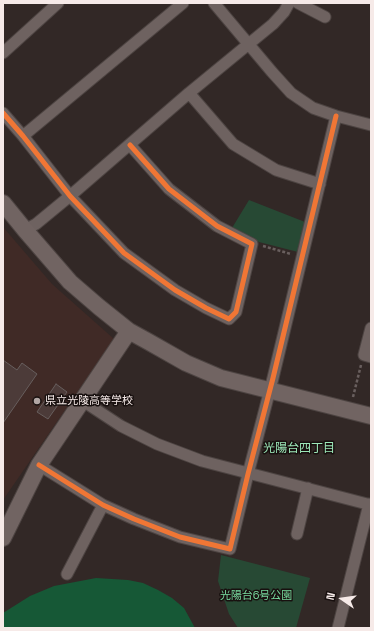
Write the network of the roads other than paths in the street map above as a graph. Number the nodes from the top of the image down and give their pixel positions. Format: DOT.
graph roads {
  1 [pos="58,3"];
  2 [pos="183,3"];
  3 [pos="214,3"];
  4 [pos="289,3"];
  5 [pos="298,3"];
  6 [pos="325,17"];
  7 [pos="249,43"];
  8 [pos="3,53"];
  9 [pos="189,93"];
  10 [pos="3,113"];
  11 [pos="336,116"];
  12 [pos="371,123"];
  13 [pos="23,136"];
  14 [pos="130,145"];
  15 [pos="320,184"];
  16 [pos="70,196"];
  17 [pos="3,203"];
  18 [pos="25,230"];
  19 [pos="371,328"];
  20 [pos="129,331"];
  21 [pos="368,356"];
  22 [pos="269,391"];
  23 [pos="83,401"];
  24 [pos="371,416"];
  25 [pos="39,465"];
  26 [pos="248,474"];
  27 [pos="308,488"];
  28 [pos="370,504"];
  29 [pos="103,505"];
  30 [pos="297,534"];
  31 [pos="3,538"];
  32 [pos="67,574"];
  33 [pos="338,628"];
  1 -- 8 [label="street"];
  2 -- 13 [label="street"];
  3 -- 7 [label="street"];
  4 -- 7 [label="street"];
  5 -- 6 [label="street"];
  7 -- 9 [label="street"];
  7 -- 11 [label="street"];
  9 -- 14 [label="street"];
  9 -- 15 [label="street"];
  10 -- 13 [label="street"];
  11 -- 12 [label="street"];
  11 -- 15 [label="street"];
  13 -- 16 [label="street"];
  14 -- 16 [label="street"];
  14 -- 16 [label="street"];
  15 -- 22 [label="street"];
  16 -- 18 [label="street"];
  17 -- 18 [label="street"];
  18 -- 20 [label="street"];
  19 -- 21 [label="street"];
  20 -- 22 [label="street"];
  20 -- 23 [label="street"];
  22 -- 24 [label="street"];
  22 -- 26 [label="street"];
  23 -- 25 [label="street"];
  23 -- 26 [label="street"];
  25 -- 29 [label="street"];
  25 -- 31 [label="street"];
  26 -- 27 [label="street"];
  26 -- 29 [label="street"];
  27 -- 28 [label="street"];
  27 -- 30 [label="street"];
  28 -- 33 [label="street"];
  29 -- 32 [label="street"];
}
